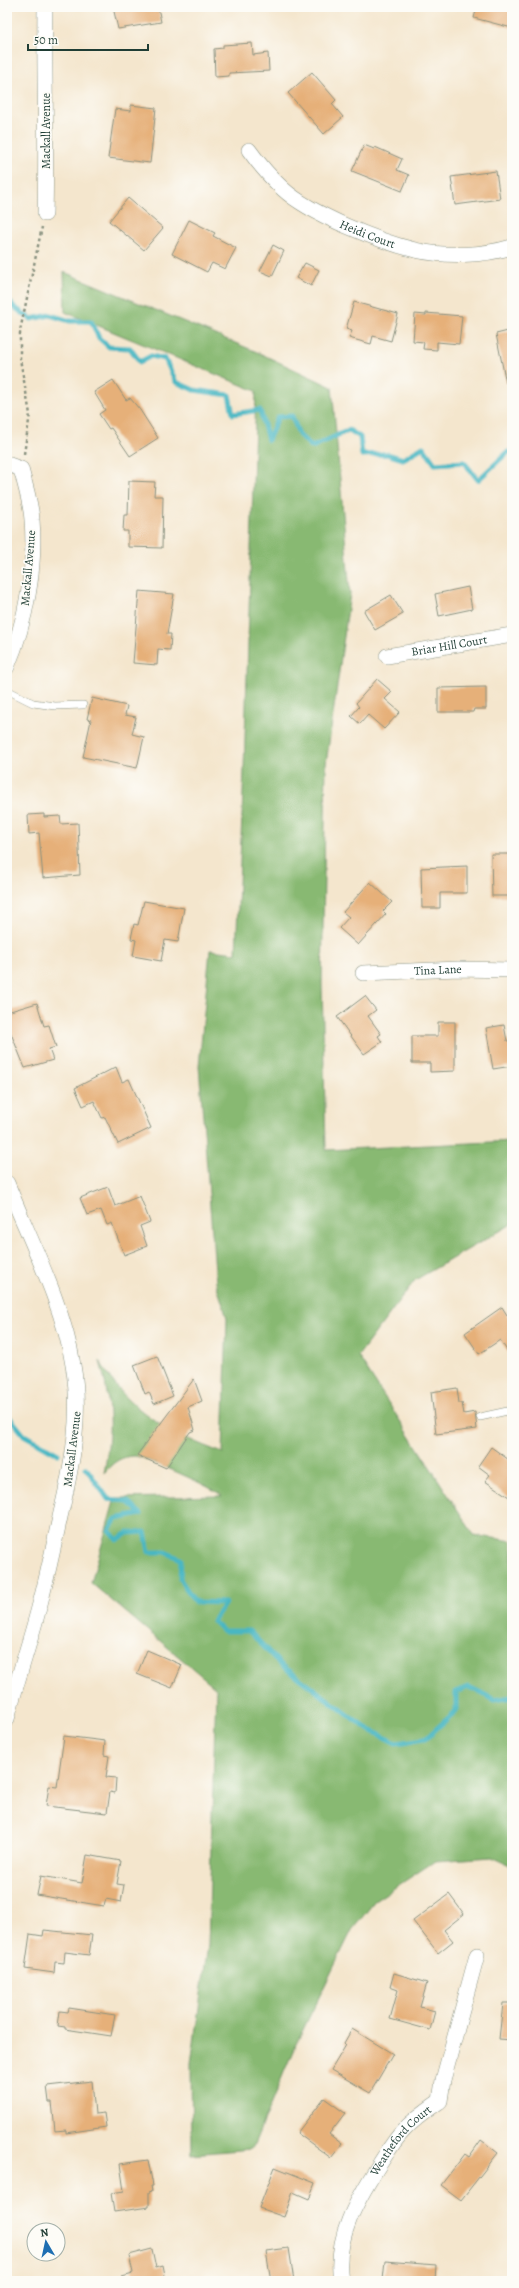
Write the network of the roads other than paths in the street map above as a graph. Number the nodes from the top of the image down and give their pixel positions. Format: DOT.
graph roads {
  1 [pos="45,7"];
  2 [pos="249,150"];
  3 [pos="45,214"];
  4 [pos="512,247"];
  5 [pos="7,464"];
  6 [pos="512,635"];
  7 [pos="387,656"];
  8 [pos="7,667"];
  9 [pos="7,690"];
  10 [pos="83,706"];
  11 [pos="512,970"];
  12 [pos="363,973"];
  13 [pos="7,1183"];
  14 [pos="512,1410"];
  15 [pos="480,1417"];
  16 [pos="7,1719"];
  17 [pos="477,1955"];
  18 [pos="341,2281"];
  1 -- 3 [label="street, Mackall Avenue"];
  2 -- 4 [label="street, Heidi Court"];
  5 -- 8 [label="street, Mackall Avenue"];
  6 -- 7 [label="street, Briar Hill Court"];
  9 -- 10 [label="lane"];
  11 -- 12 [label="street, Tina Lane"];
  13 -- 16 [label="street, Mackall Avenue"];
  14 -- 15 [label="lane"];
  17 -- 18 [label="street, Weatheford Court"];
}
